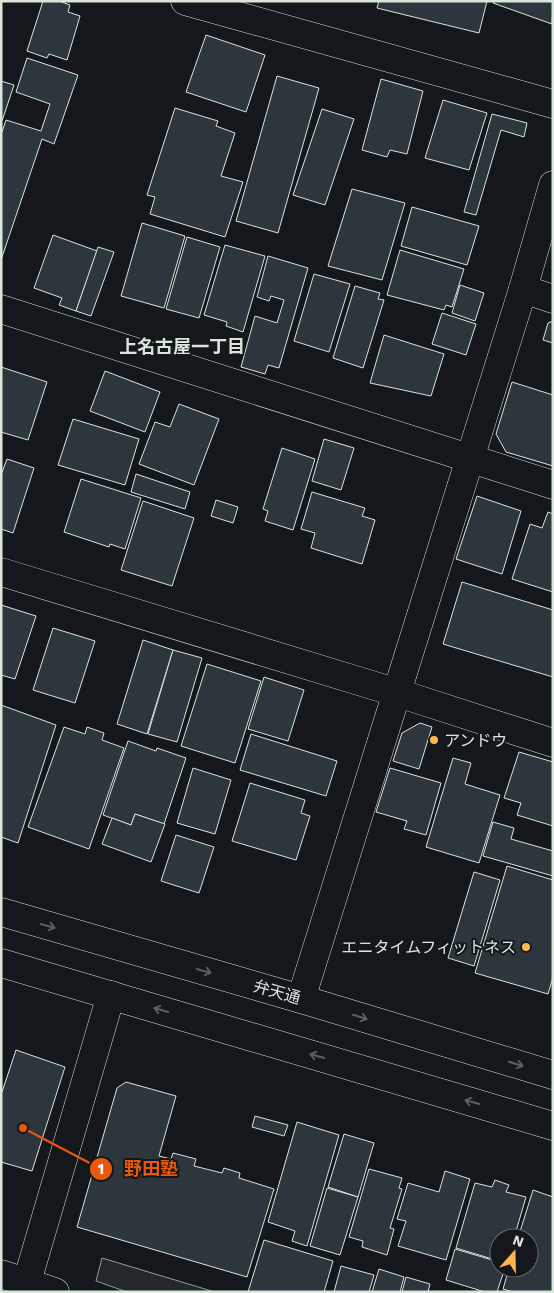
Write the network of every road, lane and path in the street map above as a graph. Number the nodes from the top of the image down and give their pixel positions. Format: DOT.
graph roads {
  1 [pos="186,1"];
  2 [pos="553,104"];
  3 [pos="553,185"];
  4 [pos="523,289"];
  5 [pos="553,299"];
  6 [pos="1,308"];
  7 [pos="470,459"];
  8 [pos="553,485"];
  9 [pos="1,572"];
  10 [pos="398,693"];
  11 [pos="553,742"];
  12 [pos="1,912"];
  13 [pos="1,963"];
  14 [pos="111,995"];
  15 [pos="301,999"];
  16 [pos="553,1075"];
  17 [pos="553,1126"];
  18 [pos="1,1274"];
  19 [pos="26,1287"];
  20 [pos="55,1292"];
  1 -- 2 [label="street"];
  3 -- 4 [label="street"];
  4 -- 5 [label="street"];
  4 -- 7 [label="street"];
  6 -- 7 [label="street"];
  7 -- 8 [label="street"];
  7 -- 10 [label="street"];
  9 -- 10 [label="street"];
  10 -- 11 [label="street"];
  10 -- 15 [label="street"];
  12 -- 15 [label="street, 弁天通, one-way"];
  13 -- 14 [label="street"];
  17 -- 14 [label="street, one-way"];
  14 -- 19 [label="street"];
  15 -- 16 [label="street, 弁天通, one-way"];
  18 -- 19 [label="street"];
  19 -- 20 [label="street"];
}
